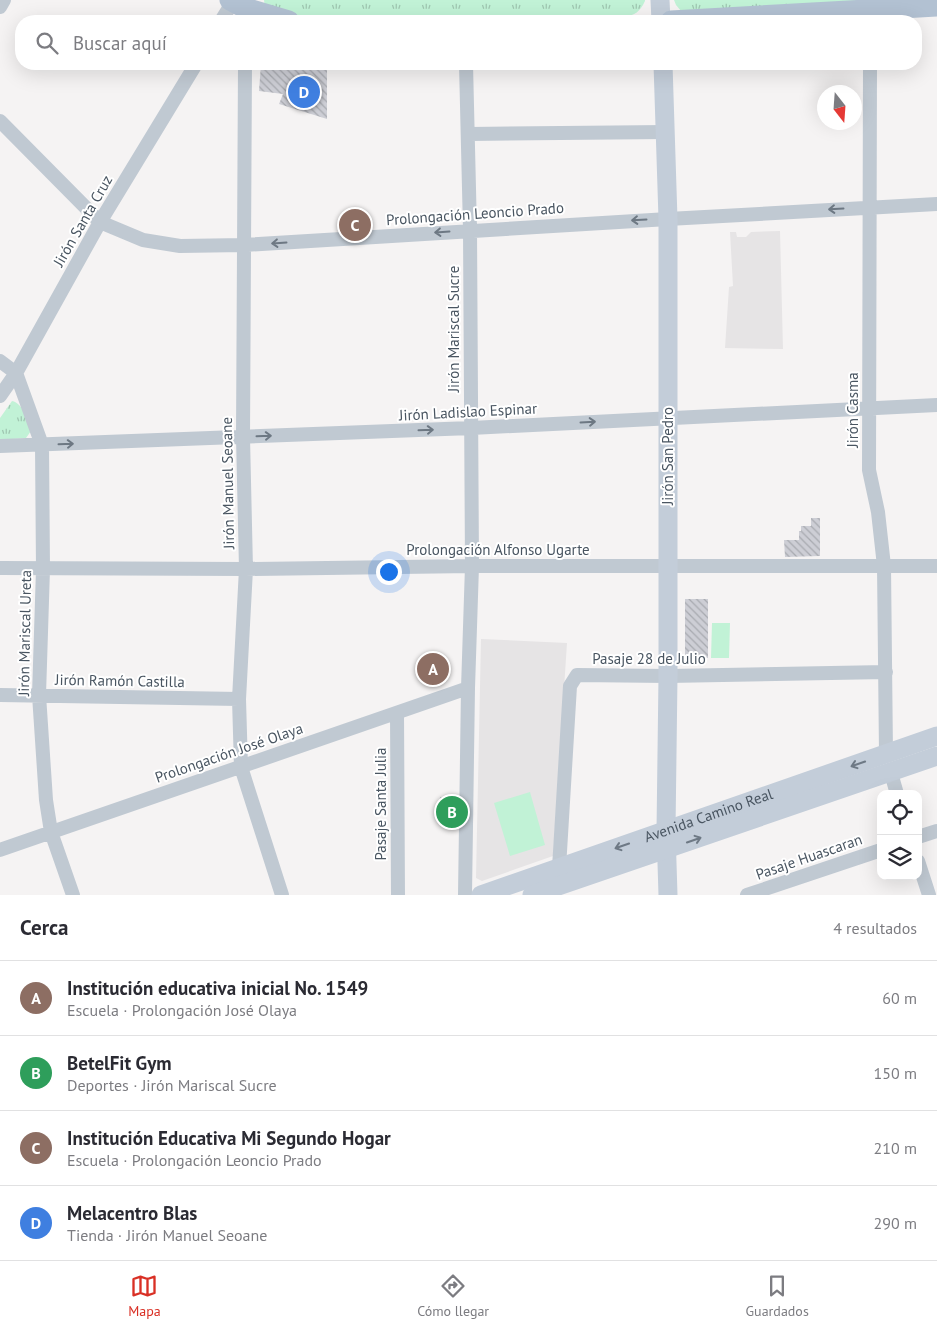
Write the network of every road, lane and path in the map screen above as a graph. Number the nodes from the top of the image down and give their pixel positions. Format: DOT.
graph roads {
  1 [pos="4,0"];
  2 [pos="660,0"];
  3 [pos="238,6"];
  4 [pos="937,6"];
  5 [pos="0,7"];
  6 [pos="228,15"];
  7 [pos="269,15"];
  8 [pos="661,15"];
  9 [pos="877,15"];
  10 [pos="192,70"];
  11 [pos="245,70"];
  12 [pos="466,70"];
  13 [pos="663,70"];
  14 [pos="870,70"];
  15 [pos="0,121"];
  16 [pos="666,132"];
  17 [pos="469,134"];
  18 [pos="937,204"];
  19 [pos="871,207"];
  20 [pos="668,219"];
  21 [pos="100,222"];
  22 [pos="470,230"];
  23 [pos="244,245"];
  24 [pos="0,361"];
  25 [pos="16,373"];
  26 [pos="0,396"];
  27 [pos="937,405"];
  28 [pos="868,409"];
  29 [pos="668,418"];
  30 [pos="471,428"];
  31 [pos="243,437"];
  32 [pos="42,445"];
  33 [pos="0,446"];
  34 [pos="472,566"];
  35 [pos="668,566"];
  36 [pos="884,566"];
  37 [pos="937,566"];
  38 [pos="0,568"];
  39 [pos="43,568"];
  40 [pos="246,569"];
  41 [pos="886,672"];
  42 [pos="668,676"];
  43 [pos="468,688"];
  44 [pos="0,695"];
  45 [pos="39,696"];
  46 [pos="239,699"];
  47 [pos="397,713"];
  48 [pos="937,736"];
  49 [pos="886,754"];
  50 [pos="937,756"];
  51 [pos="241,766"];
  52 [pos="891,773"];
  53 [pos="896,790"];
  54 [pos="937,831"];
  55 [pos="51,832"];
  56 [pos="922,836"];
  57 [pos="666,840"];
  58 [pos="0,850"];
  59 [pos="877,851"];
  60 [pos="559,868"];
  61 [pos="922,872"];
  62 [pos="73,895"];
  63 [pos="282,895"];
  64 [pos="398,895"];
  65 [pos="465,895"];
  66 [pos="481,895"];
  67 [pos="532,895"];
  68 [pos="668,895"];
  69 [pos="747,895"];
  70 [pos="930,895"];
  1 -- 5 [label="street"];
  2 -- 8 [label="main road"];
  3 -- 6 [label="street"];
  3 -- 7 [label="main road"];
  4 -- 9 [label="main road"];
  10 -- 21 [label="street, Jirón Santa Cruz"];
  11 -- 23 [label="street, Jirón Manuel Seoane"];
  12 -- 17 [label="street, Jirón Mariscal Sucre"];
  13 -- 16 [label="main road, Jirón San Pedro"];
  14 -- 19 [label="street, Jirón Casma"];
  15 -- 21 [label="street, Prolongación Leoncio Prado"];
  16 -- 17 [label="street"];
  16 -- 20 [label="main road, Jirón San Pedro"];
  17 -- 22 [label="street, Jirón Mariscal Sucre"];
  18 -- 19 [label="street, Prolongación Leoncio Prado"];
  19 -- 20 [label="street, Prolongación Leoncio Prado, one-way"];
  19 -- 28 [label="street, Jirón Casma"];
  20 -- 22 [label="street, Prolongación Leoncio Prado, one-way"];
  20 -- 29 [label="main road, Jirón San Pedro"];
  21 -- 23 [label="street, Prolongación Leoncio Prado"];
  21 -- 25 [label="street, Jirón Santa Cruz"];
  22 -- 23 [label="street, Prolongación Leoncio Prado, one-way"];
  22 -- 30 [label="street, Jirón Mariscal Sucre"];
  23 -- 31 [label="street, Jirón Manuel Seoane"];
  24 -- 25 [label="street"];
  25 -- 26 [label="street, Jirón Santa Cruz"];
  25 -- 32 [label="street, Jirón Mariscal Ureta"];
  27 -- 28 [label="street, Jirón Ladislao Espinar"];
  28 -- 29 [label="street, Jirón Ladislao Espinar"];
  28 -- 36 [label="street, Jirón Casma"];
  30 -- 29 [label="street, Jirón Ladislao Espinar, one-way"];
  29 -- 35 [label="main road, Jirón San Pedro"];
  31 -- 30 [label="street, Jirón Ladislao Espinar, one-way"];
  30 -- 34 [label="street, Jirón Mariscal Sucre"];
  32 -- 31 [label="street, Jirón Ladislao Espinar, one-way"];
  31 -- 40 [label="street, Jirón Manuel Seoane"];
  32 -- 33 [label="street, Jirón Ladislao Espinar"];
  32 -- 39 [label="street, Jirón Mariscal Ureta"];
  34 -- 35 [label="street, Prolongación Alfonso Ugarte"];
  34 -- 40 [label="street, Prolongación Alfonso Ugarte"];
  34 -- 43 [label="street, Jirón Mariscal Sucre"];
  35 -- 36 [label="street, Prolongación Alfonso Ugarte"];
  35 -- 42 [label="main road, Jirón San Pedro"];
  36 -- 37 [label="street, Prolongación Alfonso Ugarte"];
  36 -- 41 [label="street, Jirón Casma"];
  38 -- 39 [label="street, Prolongación Alfonso Ugarte"];
  39 -- 40 [label="street, Prolongación Alfonso Ugarte"];
  39 -- 45 [label="street, Jirón Mariscal Ureta"];
  40 -- 46 [label="street, Jirón Manuel Seoane"];
  41 -- 42 [label="street, Pasaje 28 de Julio"];
  41 -- 49 [label="street, Jirón Casma"];
  42 -- 57 [label="main road, Jirón San Pedro"];
  42 -- 60 [label="street, Pasaje 28 de Julio"];
  43 -- 47 [label="street, Prolongación José Olaya"];
  43 -- 65 [label="street, Jirón Mariscal Sucre"];
  44 -- 45 [label="street, Jirón Ramón Castilla"];
  45 -- 46 [label="street, Jirón Ramón Castilla"];
  45 -- 55 [label="street, Jirón Mariscal Ureta"];
  46 -- 51 [label="street, Jirón Manuel Seoane"];
  47 -- 51 [label="street, Prolongación José Olaya"];
  47 -- 64 [label="street, Pasaje Santa Julia"];
  48 -- 49 [label="main road, Avenida Camino Real"];
  49 -- 57 [label="main road, Avenida Camino Real, one-way"];
  50 -- 52 [label="main road, Avenida Camino Real"];
  51 -- 55 [label="street, Prolongación José Olaya"];
  51 -- 63 [label="street, Jirón Manuel Seoane"];
  52 -- 53 [label="street"];
  57 -- 52 [label="main road, Avenida Camino Real, one-way"];
  54 -- 56 [label="street"];
  55 -- 58 [label="street, Prolongación José Olaya"];
  55 -- 62 [label="street, Jirón Mariscal Ureta"];
  57 -- 60 [label="main road, Avenida Camino Real, one-way"];
  57 -- 67 [label="main road, Avenida Camino Real"];
  57 -- 68 [label="main road, Jirón San Pedro"];
  59 -- 69 [label="street, Pasaje Huascaran"];
  60 -- 66 [label="main road, Avenida Camino Real"];
  61 -- 70 [label="street"];
}
